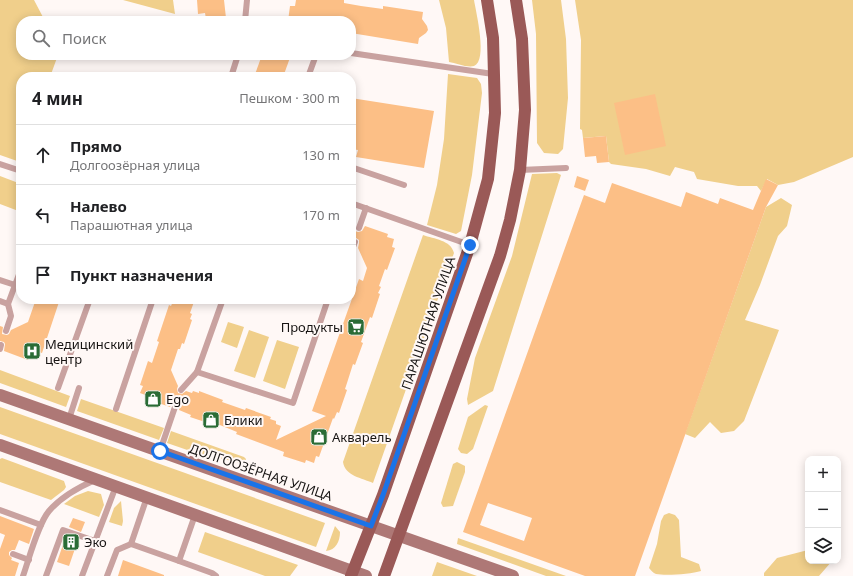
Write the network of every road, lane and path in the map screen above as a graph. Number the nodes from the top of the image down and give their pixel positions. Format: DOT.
graph roads {
  1 [pos="247,0"];
  2 [pos="487,0"];
  3 [pos="516,0"];
  4 [pos="245,16"];
  5 [pos="356,54"];
  6 [pos="236,60"];
  7 [pos="314,60"];
  8 [pos="233,72"];
  9 [pos="310,72"];
  10 [pos="493,74"];
  11 [pos="0,164"];
  12 [pos="566,168"];
  13 [pos="16,169"];
  14 [pos="356,169"];
  15 [pos="520,170"];
  16 [pos="404,185"];
  17 [pos="356,205"];
  18 [pos="366,208"];
  19 [pos="359,228"];
  20 [pos="470,245"];
  21 [pos="0,280"];
  22 [pos="15,285"];
  23 [pos="0,301"];
  24 [pos="8,304"];
  25 [pos="88,304"];
  26 [pos="151,304"];
  27 [pos="221,304"];
  28 [pos="326,304"];
  29 [pos="6,331"];
  30 [pos="197,372"];
  31 [pos="58,388"];
  32 [pos="79,388"];
  33 [pos="181,390"];
  34 [pos="0,395"];
  35 [pos="176,404"];
  36 [pos="116,409"];
  37 [pos="69,419"];
  38 [pos="0,445"];
  39 [pos="160,451"];
  40 [pos="97,479"];
  41 [pos="116,486"];
  42 [pos="147,498"];
  43 [pos="0,510"];
  44 [pos="195,514"];
  45 [pos="41,526"];
  46 [pos="371,526"];
  47 [pos="398,535"];
  48 [pos="95,541"];
  49 [pos="131,544"];
  50 [pos="13,554"];
  51 [pos="29,560"];
  52 [pos="179,561"];
  53 [pos="352,574"];
  54 [pos="23,576"];
  55 [pos="46,576"];
  56 [pos="82,576"];
  57 [pos="107,576"];
  58 [pos="216,576"];
  59 [pos="366,576"];
  60 [pos="384,576"];
  61 [pos="513,576"];
  1 -- 4 [label="lane"];
  2 -- 10 [label="main road, ПАРАШЮТНАЯ УЛИЦА"];
  3 -- 15 [label="main road"];
  5 -- 10 [label="lane"];
  6 -- 8 [label="lane"];
  7 -- 9 [label="lane"];
  10 -- 20 [label="main road, ПАРАШЮТНАЯ УЛИЦА"];
  11 -- 13 [label="lane"];
  12 -- 15 [label="lane"];
  14 -- 16 [label="lane"];
  15 -- 47 [label="main road"];
  17 -- 18 [label="lane"];
  18 -- 19 [label="lane"];
  18 -- 20 [label="lane"];
  20 -- 46 [label="main road, ПАРАШЮТНАЯ УЛИЦА"];
  21 -- 22 [label="lane"];
  22 -- 24 [label="lane"];
  23 -- 24 [label="lane"];
  24 -- 29 [label="lane"];
  25 -- 31 [label="lane"];
  26 -- 36 [label="lane"];
  27 -- 30 [label="lane"];
  28 -- 30 [label="lane"];
  30 -- 33 [label="lane"];
  32 -- 37 [label="lane"];
  34 -- 37 [label="main road, ДОЛГООЗЁРНАЯ УЛИЦА"];
  35 -- 39 [label="lane"];
  37 -- 39 [label="main road, ДОЛГООЗЁРНАЯ УЛИЦА"];
  38 -- 40 [label="main road"];
  39 -- 46 [label="main road, ДОЛГООЗЁРНАЯ УЛИЦА"];
  40 -- 41 [label="main road"];
  40 -- 45 [label="lane"];
  41 -- 42 [label="main road"];
  41 -- 48 [label="lane"];
  42 -- 44 [label="main road"];
  42 -- 49 [label="lane"];
  43 -- 45 [label="lane"];
  44 -- 52 [label="lane"];
  44 -- 53 [label="main road"];
  45 -- 51 [label="lane"];
  46 -- 47 [label="main road, ДОЛГООЗЁРНАЯ УЛИЦА"];
  46 -- 53 [label="main road, ПАРАШЮТНАЯ УЛИЦА"];
  47 -- 60 [label="main road"];
  47 -- 61 [label="main road, ДОЛГООЗЁРНАЯ УЛИЦА"];
  48 -- 55 [label="lane"];
  48 -- 56 [label="lane"];
  49 -- 52 [label="lane"];
  49 -- 57 [label="lane"];
  50 -- 51 [label="lane"];
  51 -- 54 [label="lane"];
  52 -- 58 [label="lane"];
  53 -- 59 [label="main road"];
}
